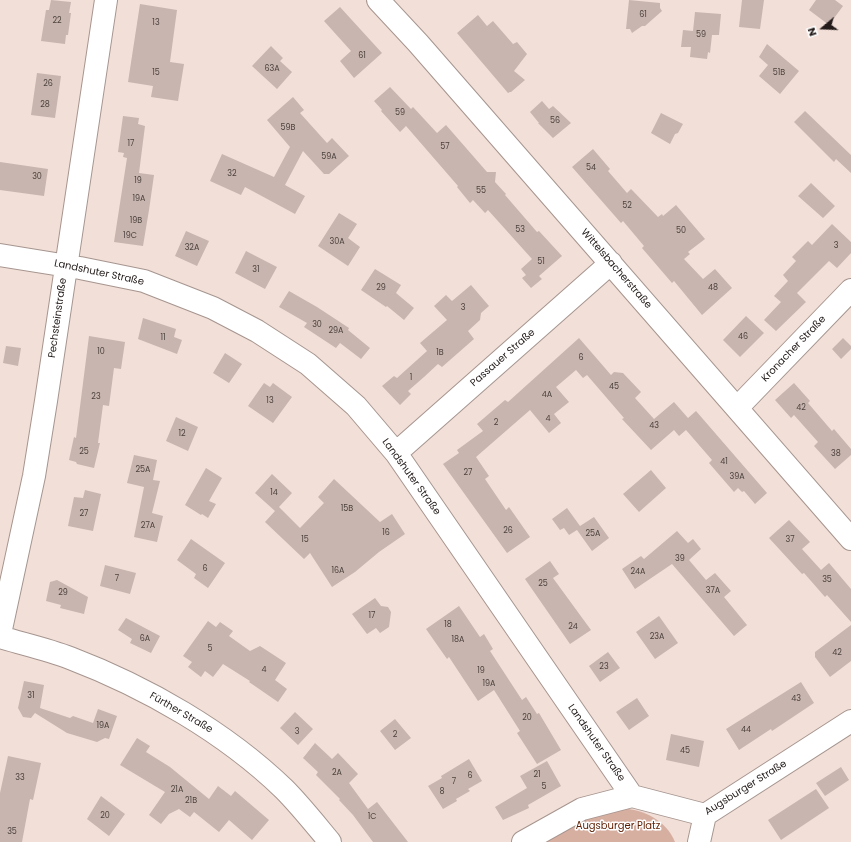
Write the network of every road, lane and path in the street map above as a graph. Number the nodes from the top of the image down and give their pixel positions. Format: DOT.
graph roads {
  1 [pos="106,0"];
  2 [pos="378,0"];
  3 [pos="0,255"];
  4 [pos="611,263"];
  5 [pos="66,265"];
  6 [pos="851,290"];
  7 [pos="737,408"];
  8 [pos="396,453"];
  9 [pos="851,539"];
  10 [pos="0,634"];
  11 [pos="0,637"];
  12 [pos="851,721"];
  13 [pos="632,796"];
  14 [pos="705,816"];
  15 [pos="330,842"];
  16 [pos="524,842"];
  17 [pos="699,842"];
  1 -- 5 [label="street, Pechsteinstraße"];
  2 -- 4 [label="street, Wittelsbacherstraße"];
  3 -- 5 [label="street, Landshuter Straße"];
  4 -- 7 [label="street, Wittelsbacherstraße"];
  4 -- 8 [label="street, Passauer Straße"];
  5 -- 8 [label="street, Landshuter Straße"];
  5 -- 10 [label="street, Pechsteinstraße"];
  6 -- 7 [label="street, Kronacher Straße"];
  7 -- 9 [label="street, Wittelsbacherstraße"];
  8 -- 13 [label="street, Landshuter Straße"];
  11 -- 15 [label="street, Fürther Straße"];
  12 -- 14 [label="street, Augsburger Straße"];
  13 -- 14 [label="street, Augsburger Straße"];
  13 -- 16 [label="street"];
  14 -- 17 [label="street"];
}
